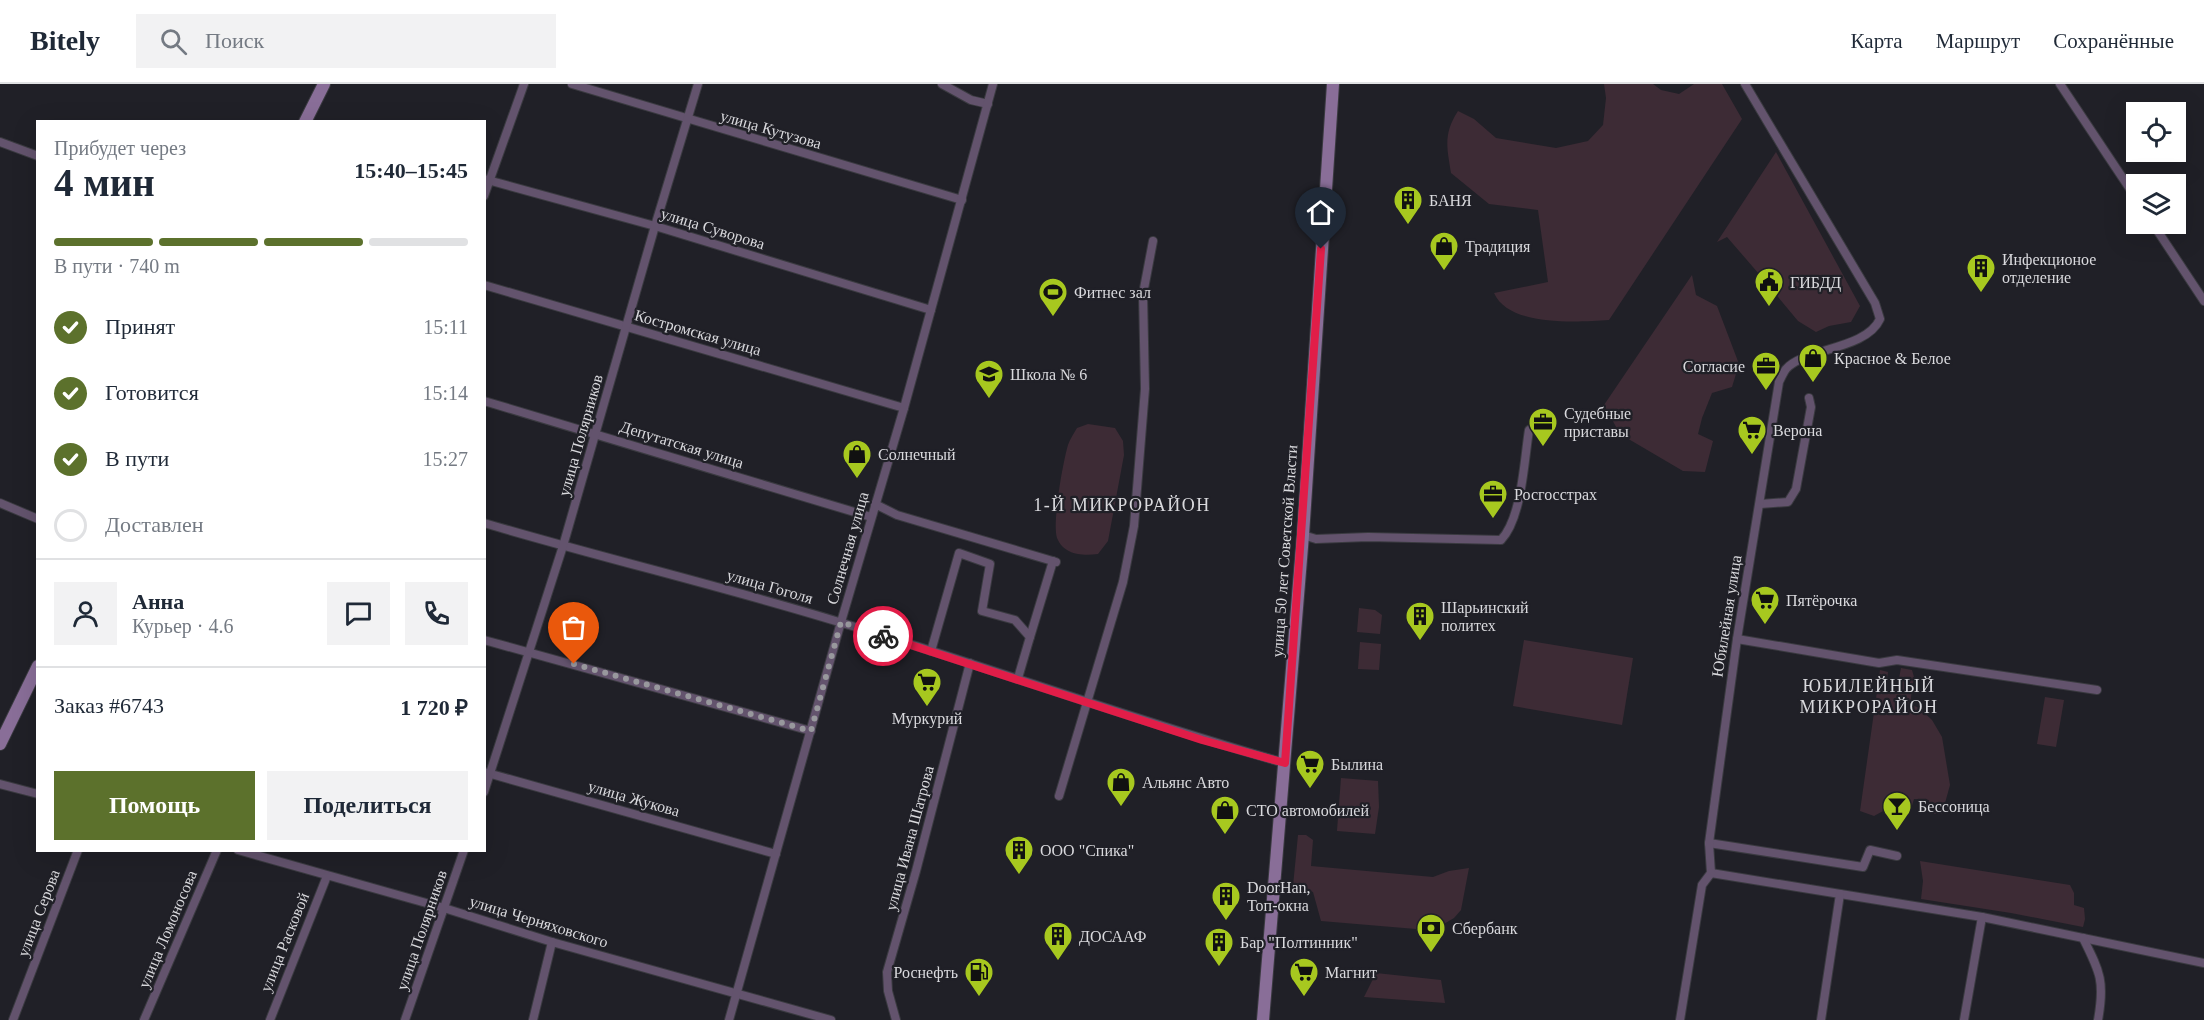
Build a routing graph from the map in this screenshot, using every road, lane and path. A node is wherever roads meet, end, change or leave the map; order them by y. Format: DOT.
graph roads {
  1 [pos="324,84"];
  2 [pos="524,84"];
  3 [pos="572,84"];
  4 [pos="698,84"];
  5 [pos="942,84"];
  6 [pos="993,84"];
  7 [pos="1333,84"];
  8 [pos="1745,84"];
  9 [pos="2060,84"];
  10 [pos="988,104"];
  11 [pos="306,120"];
  12 [pos="688,120"];
  13 [pos="0,142"];
  14 [pos="36,155"];
  15 [pos="487,180"];
  16 [pos="2126,183"];
  17 [pos="962,200"];
  18 [pos="655,226"];
  19 [pos="2160,234"];
  20 [pos="1153,242"];
  21 [pos="486,286"];
  22 [pos="2203,297"];
  23 [pos="931,310"];
  24 [pos="627,327"];
  25 [pos="1809,398"];
  26 [pos="486,402"];
  27 [pos="904,408"];
  28 [pos="1543,421"];
  29 [pos="596,434"];
  30 [pos="0,503"];
  31 [pos="875,504"];
  32 [pos="1760,504"];
  33 [pos="871,517"];
  34 [pos="36,518"];
  35 [pos="486,525"];
  36 [pos="1303,535"];
  37 [pos="563,546"];
  38 [pos="841,622"];
  39 [pos="1030,637"];
  40 [pos="1737,639"];
  41 [pos="486,641"];
  42 [pos="931,651"];
  43 [pos="531,652"];
  44 [pos="970,663"];
  45 [pos="36,670"];
  46 [pos="1018,678"];
  47 [pos="2097,690"];
  48 [pos="1086,701"];
  49 [pos="811,731"];
  50 [pos="0,744"];
  51 [pos="1285,763"];
  52 [pos="488,773"];
  53 [pos="0,784"];
  54 [pos="36,793"];
  55 [pos="1059,796"];
  56 [pos="1709,843"];
  57 [pos="77,852"];
  58 [pos="216,852"];
  59 [pos="245,852"];
  60 [pos="463,852"];
  61 [pos="776,854"];
  62 [pos="1897,856"];
  63 [pos="1711,873"];
  64 [pos="327,876"];
  65 [pos="1840,894"];
  66 [pos="444,908"];
  67 [pos="1982,917"];
  68 [pos="2083,938"];
  69 [pos="552,942"];
  70 [pos="2204,963"];
  71 [pos="736,992"];
  72 [pos="13,1020"];
  73 [pos="144,1020"];
  74 [pos="270,1020"];
  75 [pos="405,1020"];
  76 [pos="533,1020"];
  77 [pos="729,1020"];
  78 [pos="831,1020"];
  79 [pos="896,1020"];
  80 [pos="1263,1020"];
  81 [pos="1680,1020"];
  82 [pos="1821,1020"];
  83 [pos="1964,1020"];
  84 [pos="2097,1020"];
  1 -- 11 [label="street"];
  2 -- 15 [label="street"];
  3 -- 12 [label="street, улица Кутузова"];
  4 -- 12 [label="street, улица Полярников"];
  5 -- 10 [label="street"];
  6 -- 10 [label="street, Солнечная улица"];
  7 -- 36 [label="street, улица 50 лет Советской Власти"];
  8 -- 32 [label="street, Юбилейная улица"];
  9 -- 16 [label="street"];
  10 -- 17 [label="street, Солнечная улица"];
  12 -- 17 [label="street, улица Кутузова"];
  12 -- 18 [label="street, улица Полярников"];
  13 -- 14 [label="street"];
  15 -- 18 [label="street, улица Суворова"];
  17 -- 23 [label="street, Солнечная улица"];
  18 -- 23 [label="street, улица Суворова"];
  18 -- 24 [label="street, улица Полярников"];
  19 -- 22 [label="street"];
  20 -- 48 [label="street"];
  21 -- 24 [label="street, Костромская улица"];
  23 -- 27 [label="street, Солнечная улица"];
  24 -- 27 [label="street, Костромская улица"];
  24 -- 29 [label="street, улица Полярников"];
  25 -- 32 [label="street"];
  26 -- 29 [label="street, Депутатская улица"];
  27 -- 31 [label="street, Солнечная улица"];
  28 -- 36 [label="street"];
  29 -- 33 [label="street, Депутатская улица"];
  29 -- 37 [label="street, улица Полярников"];
  30 -- 34 [label="street"];
  31 -- 33 [label="street, Солнечная улица"];
  31 -- 39 [label="street"];
  32 -- 40 [label="street, Юбилейная улица"];
  33 -- 38 [label="street, Солнечная улица"];
  35 -- 37 [label="street, улица Гоголя"];
  36 -- 51 [label="street, улица 50 лет Советской Власти"];
  37 -- 38 [label="street, улица Гоголя"];
  37 -- 43 [label="street, улица Полярников"];
  38 -- 42 [label="street, улица Гоголя"];
  38 -- 49 [label="street, Солнечная улица"];
  39 -- 42 [label="street"];
  39 -- 46 [label="street"];
  40 -- 47 [label="street"];
  40 -- 56 [label="street, Юбилейная улица"];
  41 -- 43 [label="street"];
  42 -- 44 [label="street, улица Гоголя"];
  43 -- 49 [label="street"];
  43 -- 52 [label="street, улица Полярников"];
  44 -- 46 [label="street, улица Гоголя"];
  44 -- 79 [label="street, улица Ивана Шатрова"];
  45 -- 50 [label="street"];
  46 -- 48 [label="street, улица Гоголя"];
  48 -- 51 [label="street, улица Гоголя"];
  48 -- 55 [label="street"];
  49 -- 61 [label="street, Солнечная улица"];
  51 -- 80 [label="street, улица 50 лет Советской Власти"];
  52 -- 61 [label="street, улица Жукова"];
  53 -- 54 [label="street"];
  56 -- 62 [label="street"];
  56 -- 63 [label="street, Юбилейная улица"];
  57 -- 72 [label="street, улица Серова"];
  58 -- 73 [label="street, улица Ломоносова"];
  59 -- 64 [label="street, улица Черняховского"];
  60 -- 66 [label="street, улица Полярников"];
  61 -- 71 [label="street, Солнечная улица"];
  63 -- 65 [label="street"];
  63 -- 81 [label="street"];
  64 -- 66 [label="street, улица Черняховского"];
  64 -- 74 [label="street, улица Расковой"];
  65 -- 67 [label="street"];
  65 -- 82 [label="street"];
  66 -- 69 [label="street, улица Черняховского"];
  66 -- 75 [label="street, улица Полярников"];
  67 -- 68 [label="street"];
  67 -- 83 [label="street"];
  68 -- 70 [label="street"];
  68 -- 84 [label="street"];
  69 -- 71 [label="street, улица Черняховского"];
  69 -- 76 [label="street"];
  71 -- 77 [label="street, Солнечная улица"];
  71 -- 78 [label="street, улица Черняховского"];
}
